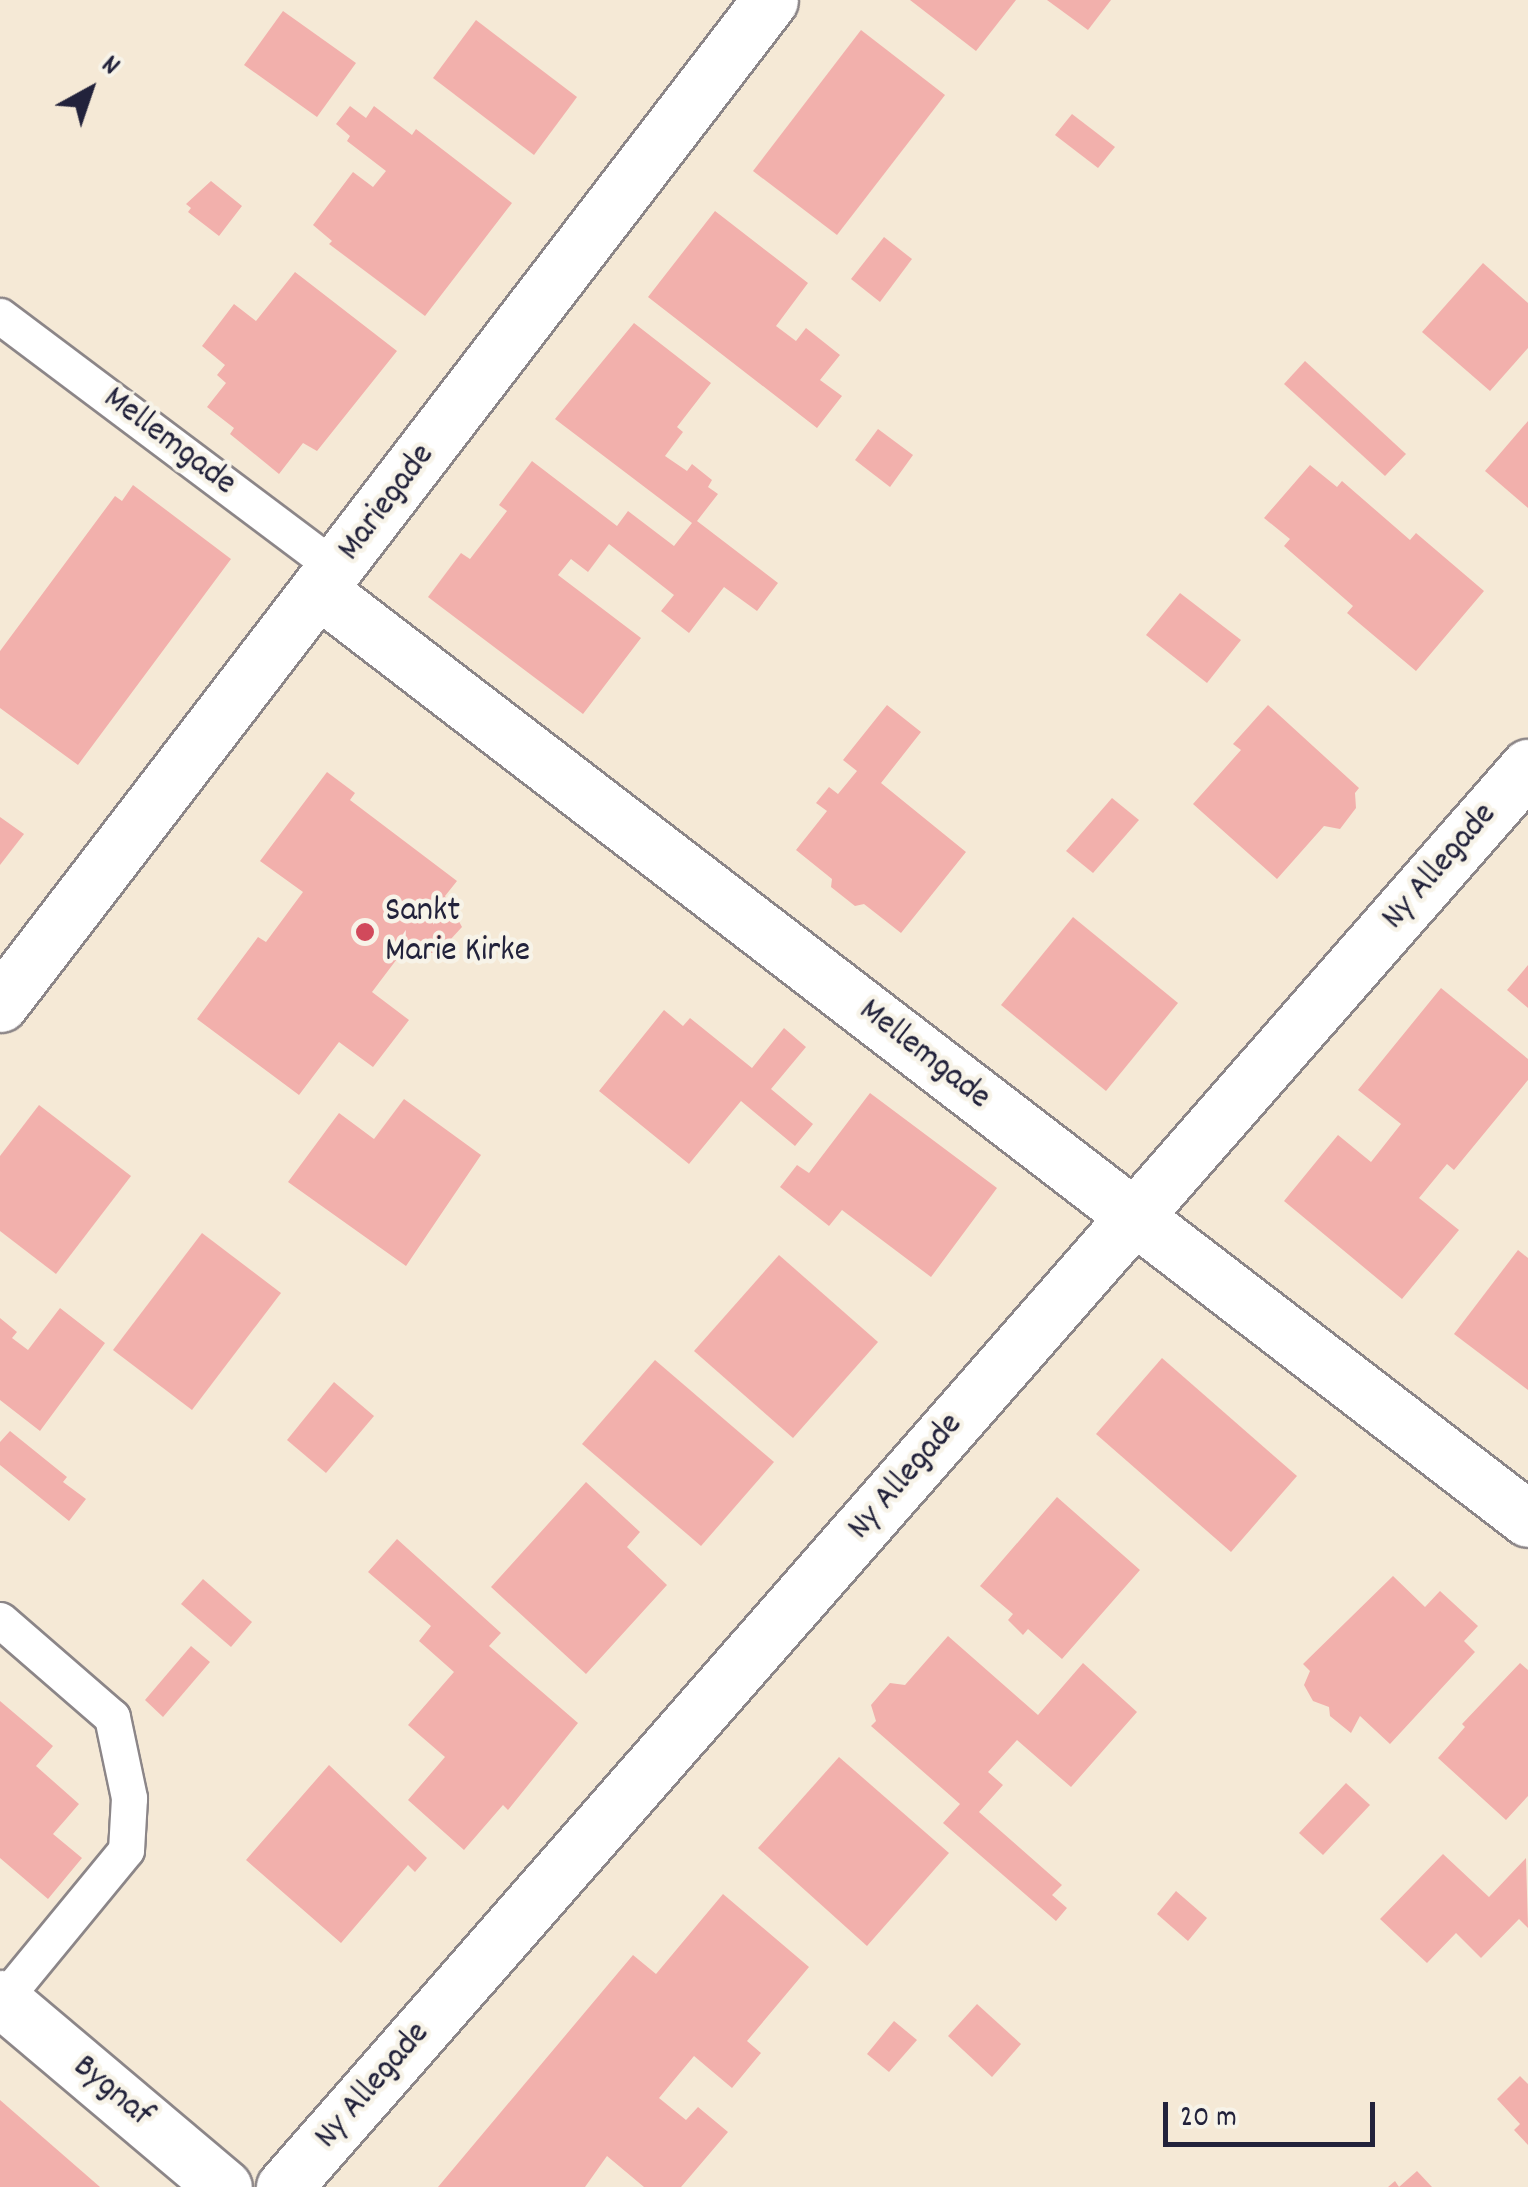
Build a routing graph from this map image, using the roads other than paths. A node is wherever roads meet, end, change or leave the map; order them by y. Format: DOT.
graph roads {
  1 [pos="770,0"];
  2 [pos="0,316"];
  3 [pos="329,580"];
  4 [pos="1528,767"];
  5 [pos="0,1004"];
  6 [pos="1134,1217"];
  7 [pos="1528,1519"];
  8 [pos="0,1620"];
  9 [pos="2,1999"];
  10 [pos="224,2187"];
  11 [pos="284,2187"];
  1 -- 3 [label="street, Mariegade"];
  2 -- 3 [label="lane, Mellemgade"];
  3 -- 5 [label="street, Mariegade"];
  3 -- 6 [label="street, Mellemgade"];
  4 -- 6 [label="street, Ny Allegade"];
  6 -- 7 [label="street, Mellemgade"];
  6 -- 11 [label="street, Ny Allegade"];
  8 -- 9 [label="lane"];
  9 -- 10 [label="street, Bygnaf"];
}
